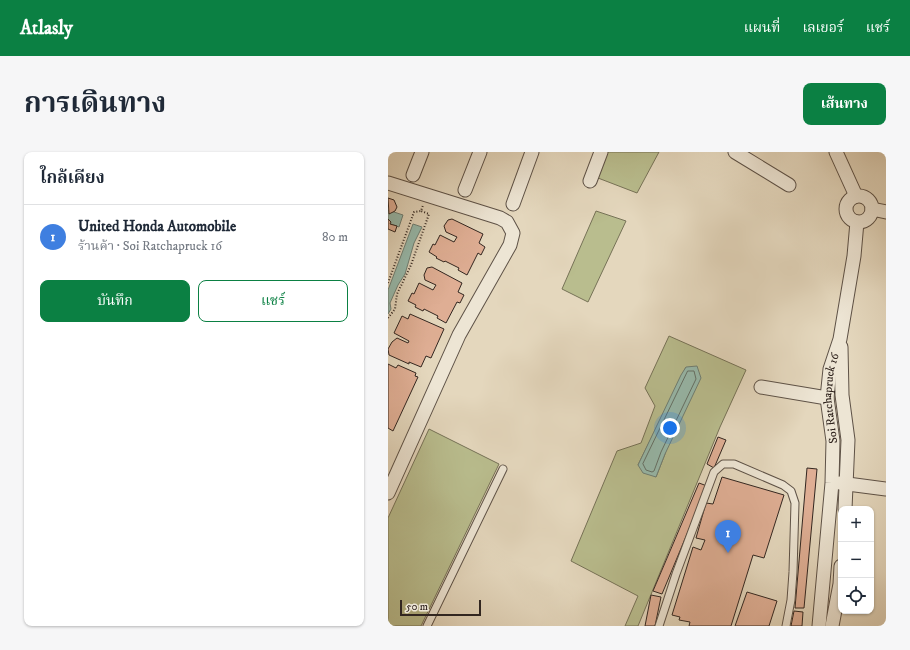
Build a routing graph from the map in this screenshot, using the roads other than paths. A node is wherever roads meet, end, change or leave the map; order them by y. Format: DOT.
graph roads {
  1 [pos="422,152"];
  2 [pos="480,152"];
  3 [pos="532,152"];
  4 [pos="601,152"];
  5 [pos="736,152"];
  6 [pos="836,152"];
  7 [pos="413,175"];
  8 [pos="590,181"];
  9 [pos="388,183"];
  10 [pos="789,185"];
  11 [pos="465,190"];
  12 [pos="856,196"];
  13 [pos="513,204"];
  14 [pos="872,209"];
  15 [pos="886,212"];
  16 [pos="857,222"];
  17 [pos="840,339"];
  18 [pos="761,387"];
  19 [pos="827,398"];
  20 [pos="503,469"];
  21 [pos="832,483"];
  22 [pos="847,484"];
  23 [pos="886,489"];
  24 [pos="388,493"];
  25 [pos="846,506"];
  26 [pos="840,578"];
  27 [pos="826,624"];
  28 [pos="427,626"];
  29 [pos="658,626"];
  30 [pos="786,626"];
  1 -- 7 [label="street"];
  2 -- 11 [label="street"];
  3 -- 13 [label="street"];
  4 -- 8 [label="street"];
  5 -- 10 [label="street"];
  6 -- 12 [label="street"];
  9 -- 24 [label="street"];
  12 -- 14 [label="street"];
  12 -- 16 [label="street"];
  14 -- 15 [label="street"];
  14 -- 16 [label="street"];
  16 -- 17 [label="street, Soi Ratchapruek 16"];
  17 -- 19 [label="street, Soi Ratchapruek 16"];
  17 -- 22 [label="street, Soi Ratchapruek 16"];
  18 -- 19 [label="street"];
  19 -- 21 [label="street, Soi Ratchapruek 16"];
  20 -- 28 [label="lane"];
  21 -- 22 [label="street"];
  21 -- 27 [label="street, Soi Ratchapruek 16"];
  22 -- 23 [label="street"];
  22 -- 25 [label="street, Soi Ratchapruek 16"];
  26 -- 27 [label="street, Soi Ratchapruek 16"];
  29 -- 30 [label="lane"];
}
